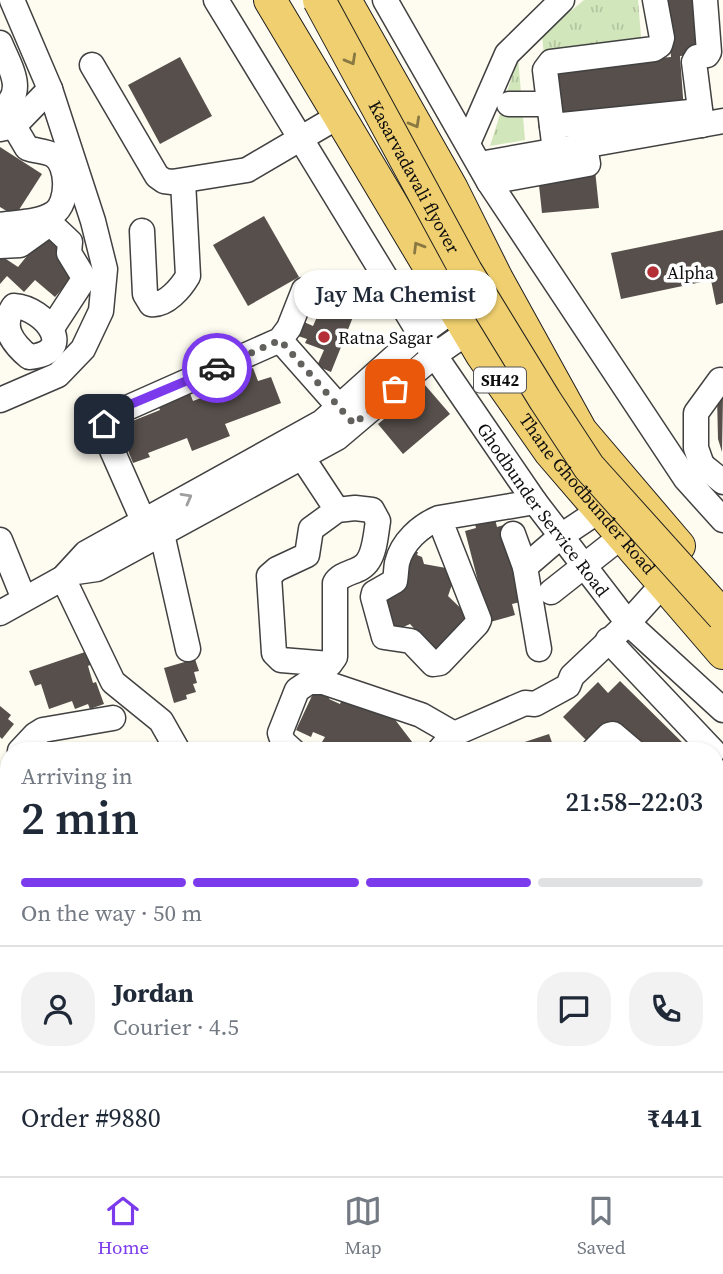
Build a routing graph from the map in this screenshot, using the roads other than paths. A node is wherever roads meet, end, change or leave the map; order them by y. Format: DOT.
graph roads {
  1 [pos="12,0"];
  2 [pos="216,0"];
  3 [pos="270,0"];
  4 [pos="318,0"];
  5 [pos="345,0"];
  6 [pos="385,0"];
  7 [pos="562,0"];
  8 [pos="655,0"];
  9 [pos="705,0"];
  10 [pos="32,43"];
  11 [pos="2,49"];
  12 [pos="92,65"];
  13 [pos="50,89"];
  14 [pos="509,104"];
  15 [pos="550,115"];
  16 [pos="339,116"];
  17 [pos="708,119"];
  18 [pos="5,122"];
  19 [pos="300,140"];
  20 [pos="586,146"];
  21 [pos="555,151"];
  22 [pos="479,163"];
  23 [pos="183,181"];
  24 [pos="0,225"];
  25 [pos="142,231"];
  26 [pos="0,246"];
  27 [pos="304,290"];
  28 [pos="503,291"];
  29 [pos="461,320"];
  30 [pos="0,328"];
  31 [pos="420,334"];
  32 [pos="280,340"];
  33 [pos="56,348"];
  34 [pos="435,355"];
  35 [pos="720,380"];
  36 [pos="0,400"];
  37 [pos="346,415"];
  38 [pos="302,457"];
  39 [pos="694,472"];
  40 [pos="723,482"];
  41 [pos="536,502"];
  42 [pos="337,510"];
  43 [pos="600,510"];
  44 [pos="439,518"];
  45 [pos="723,520"];
  46 [pos="152,532"];
  47 [pos="558,532"];
  48 [pos="622,536"];
  49 [pos="0,540"];
  50 [pos="585,566"];
  51 [pos="66,576"];
  52 [pos="663,584"];
  53 [pos="551,592"];
  54 [pos="723,596"];
  55 [pos="24,599"];
  56 [pos="0,613"];
  57 [pos="723,616"];
  58 [pos="628,623"];
  59 [pos="608,640"];
  60 [pos="188,649"];
  61 [pos="539,649"];
  62 [pos="723,653"];
  63 [pos="723,710"];
  64 [pos="113,718"];
  65 [pos="28,742"];
  66 [pos="172,742"];
  67 [pos="283,742"];
  68 [pos="446,742"];
  69 [pos="449,742"];
  70 [pos="599,742"];
  71 [pos="622,742"];
  72 [pos="705,742"];
  1 -- 10 [label="street"];
  2 -- 19 [label="street, Ghodbunder Service Road"];
  3 -- 16 [label="main road, Thane Ghodbunder Road / SH42"];
  4 -- 57 [label="main road, Kasarvadavali flyover, one-way, bridge"];
  5 -- 28 [label="main road, Thane Ghodbunder Road / SH42, one-way"];
  6 -- 22 [label="street"];
  7 -- 22 [label="street"];
  8 -- 15 [label="street"];
  9 -- 17 [label="street"];
  10 -- 11 [label="street"];
  10 -- 13 [label="street"];
  11 -- 18 [label="street"];
  12 -- 23 [label="street"];
  13 -- 18 [label="street"];
  13 -- 33 [label="street"];
  14 -- 15 [label="street"];
  15 -- 17 [label="street"];
  15 -- 21 [label="street"];
  16 -- 19 [label="street"];
  29 -- 16 [label="main road, Thane Ghodbunder Road / SH42, one-way"];
  17 -- 20 [label="street"];
  18 -- 24 [label="street"];
  19 -- 23 [label="street"];
  19 -- 31 [label="street, Ghodbunder Service Road"];
  20 -- 21 [label="street"];
  20 -- 22 [label="street"];
  21 -- 22 [label="street"];
  22 -- 39 [label="street"];
  23 -- 25 [label="street"];
  26 -- 33 [label="street"];
  27 -- 32 [label="street"];
  28 -- 29 [label="street"];
  28 -- 54 [label="main road, Thane Ghodbunder Road / SH42"];
  29 -- 31 [label="street"];
  29 -- 34 [label="street"];
  29 -- 43 [label="main road, Thane Ghodbunder Road / SH42"];
  30 -- 33 [label="street"];
  30 -- 33 [label="street"];
  31 -- 34 [label="street, Ghodbunder Service Road"];
  31 -- 37 [label="street"];
  32 -- 37 [label="street"];
  32 -- 46 [label="street"];
  33 -- 36 [label="street"];
  34 -- 37 [label="street"];
  34 -- 41 [label="street, Ghodbunder Service Road"];
  35 -- 39 [label="street"];
  37 -- 38 [label="street"];
  46 -- 37 [label="street, one-way"];
  38 -- 42 [label="street"];
  38 -- 46 [label="street"];
  39 -- 40 [label="street"];
  39 -- 45 [label="street"];
  41 -- 44 [label="street"];
  41 -- 47 [label="street, Ghodbunder Service Road"];
  42 -- 42 [label="street"];
  43 -- 47 [label="street"];
  43 -- 48 [label="main road, Thane Ghodbunder Road / SH42"];
  44 -- 44 [label="street"];
  46 -- 51 [label="street"];
  46 -- 60 [label="street"];
  47 -- 50 [label="street, Ghodbunder Service Road"];
  47 -- 61 [label="street"];
  48 -- 50 [label="street"];
  48 -- 52 [label="main road, Thane Ghodbunder Road / SH42"];
  49 -- 55 [label="street"];
  50 -- 53 [label="street"];
  50 -- 58 [label="street, Ghodbunder Service Road"];
  51 -- 55 [label="street"];
  51 -- 66 [label="street"];
  52 -- 58 [label="street"];
  52 -- 62 [label="main road, Thane Ghodbunder Road / SH42"];
  55 -- 56 [label="street"];
  58 -- 59 [label="street"];
  58 -- 63 [label="street, Ghodbunder Service Road"];
  59 -- 69 [label="street"];
  59 -- 72 [label="street"];
  64 -- 65 [label="street"];
  67 -- 68 [label="street"];
  70 -- 71 [label="street"];
}
